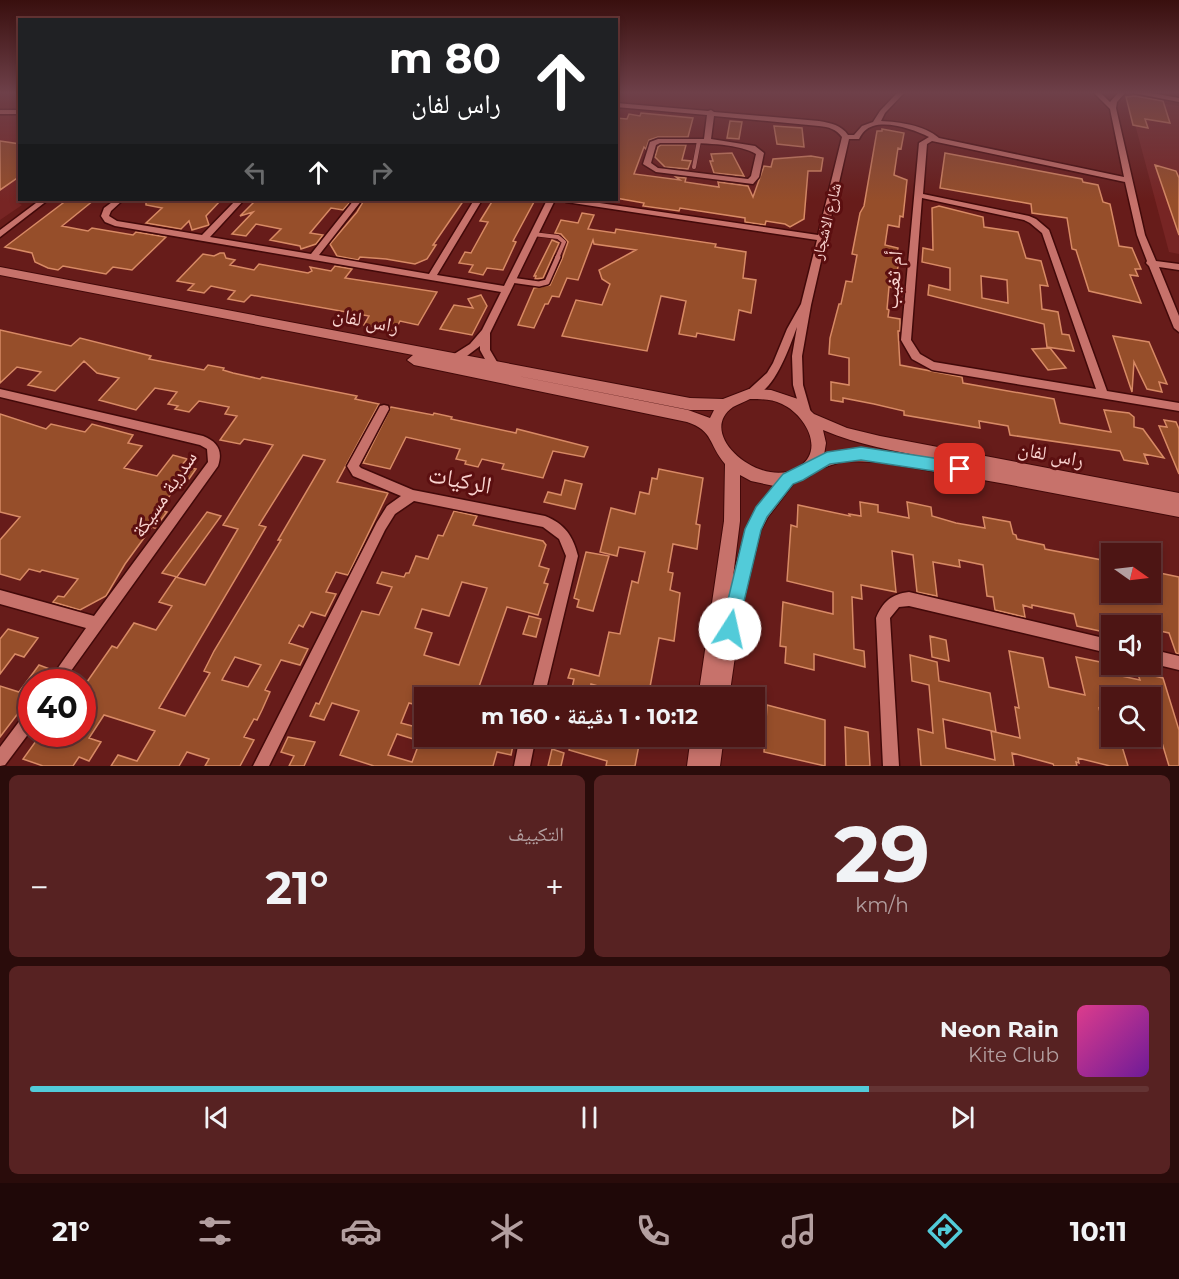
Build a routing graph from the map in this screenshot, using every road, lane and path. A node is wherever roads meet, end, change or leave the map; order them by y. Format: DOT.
graph roads {
  1 [pos="706,129"];
  2 [pos="836,129"];
  3 [pos="864,129"];
  4 [pos="911,129"];
  5 [pos="1117,129"];
  6 [pos="846,137"];
  7 [pos="936,139"];
  8 [pos="703,141"];
  9 [pos="694,167"];
  10 [pos="1127,180"];
  11 [pos="918,195"];
  12 [pos="43,201"];
  13 [pos="118,201"];
  14 [pos="239,201"];
  15 [pos="357,201"];
  16 [pos="477,201"];
  17 [pos="550,201"];
  18 [pos="573,201"];
  19 [pos="0,234"];
  20 [pos="533,234"];
  21 [pos="204,238"];
  22 [pos="821,238"];
  23 [pos="314,256"];
  24 [pos="1150,263"];
  25 [pos="1179,267"];
  26 [pos="0,271"];
  27 [pos="432,276"];
  28 [pos="0,278"];
  29 [pos="511,280"];
  30 [pos="506,290"];
  31 [pos="806,304"];
  32 [pos="1179,328"];
  33 [pos="486,332"];
  34 [pos="455,359"];
  35 [pos="495,367"];
  36 [pos="0,393"];
  37 [pos="749,394"];
  38 [pos="1103,395"];
  39 [pos="725,405"];
  40 [pos="1179,407"];
  41 [pos="384,409"];
  42 [pos="809,416"];
  43 [pos="714,430"];
  44 [pos="732,464"];
  45 [pos="813,465"];
  46 [pos="788,479"];
  47 [pos="412,495"];
  48 [pos="1179,500"];
  49 [pos="1179,510"];
  50 [pos="0,597"];
  51 [pos="97,624"];
  52 [pos="1101,644"];
  53 [pos="1161,659"];
  54 [pos="1179,663"];
  55 [pos="64,669"];
  56 [pos="540,687"];
  57 [pos="708,687"];
  58 [pos="721,687"];
  59 [pos="18,735"];
  60 [pos="526,747"];
  61 [pos="700,747"];
  62 [pos="713,747"];
  63 [pos="0,760"];
  64 [pos="261,766"];
  65 [pos="522,766"];
  66 [pos="697,766"];
  67 [pos="710,766"];
  68 [pos="891,766"];
  1 -- 8 [label="street"];
  2 -- 6 [label="street"];
  3 -- 6 [label="street"];
  4 -- 7 [label="street"];
  5 -- 10 [label="street"];
  6 -- 22 [label="street, شارع الاشجار"];
  7 -- 10 [label="street"];
  7 -- 11 [label="street, أم ثغيب"];
  8 -- 8 [label="street"];
  8 -- 9 [label="lane"];
  10 -- 24 [label="street"];
  11 -- 38 [label="street"];
  11 -- 38 [label="street, أم ثغيب"];
  12 -- 19 [label="street"];
  13 -- 21 [label="street"];
  14 -- 21 [label="street"];
  15 -- 23 [label="street"];
  16 -- 27 [label="street"];
  17 -- 20 [label="street"];
  18 -- 22 [label="street"];
  20 -- 29 [label="street"];
  20 -- 29 [label="lane"];
  21 -- 23 [label="street"];
  22 -- 31 [label="street, شارع الاشجار"];
  23 -- 27 [label="street"];
  24 -- 25 [label="street"];
  24 -- 32 [label="street"];
  26 -- 34 [label="street, راس لفان"];
  27 -- 30 [label="street"];
  28 -- 43 [label="street, راس لفان"];
  29 -- 30 [label="street"];
  30 -- 33 [label="street"];
  31 -- 37 [label="street, شارع الاشجار"];
  31 -- 42 [label="street, شارع الاشجار"];
  33 -- 34 [label="street"];
  33 -- 35 [label="street"];
  34 -- 35 [label="street, راس لفان"];
  35 -- 39 [label="street, راس لفان"];
  36 -- 51 [label="street, سدرية مسيكة"];
  37 -- 39 [label="street"];
  37 -- 42 [label="street"];
  38 -- 40 [label="street, أم ثغيب"];
  39 -- 43 [label="street"];
  41 -- 47 [label="street"];
  42 -- 45 [label="street"];
  42 -- 48 [label="street, راس لفان"];
  43 -- 44 [label="street"];
  44 -- 46 [label="street"];
  44 -- 57 [label="street"];
  45 -- 46 [label="street"];
  45 -- 49 [label="street, راس لفان"];
  46 -- 58 [label="street"];
  47 -- 56 [label="street, الركيات"];
  47 -- 64 [label="street, الركيات"];
  50 -- 51 [label="street"];
  51 -- 55 [label="street, سدرية مسيكة"];
  52 -- 68 [label="street"];
  53 -- 54 [label="street"];
  59 -- 63 [label="street"];
  60 -- 65 [label="street"];
  61 -- 66 [label="street"];
  62 -- 67 [label="street"];
}
